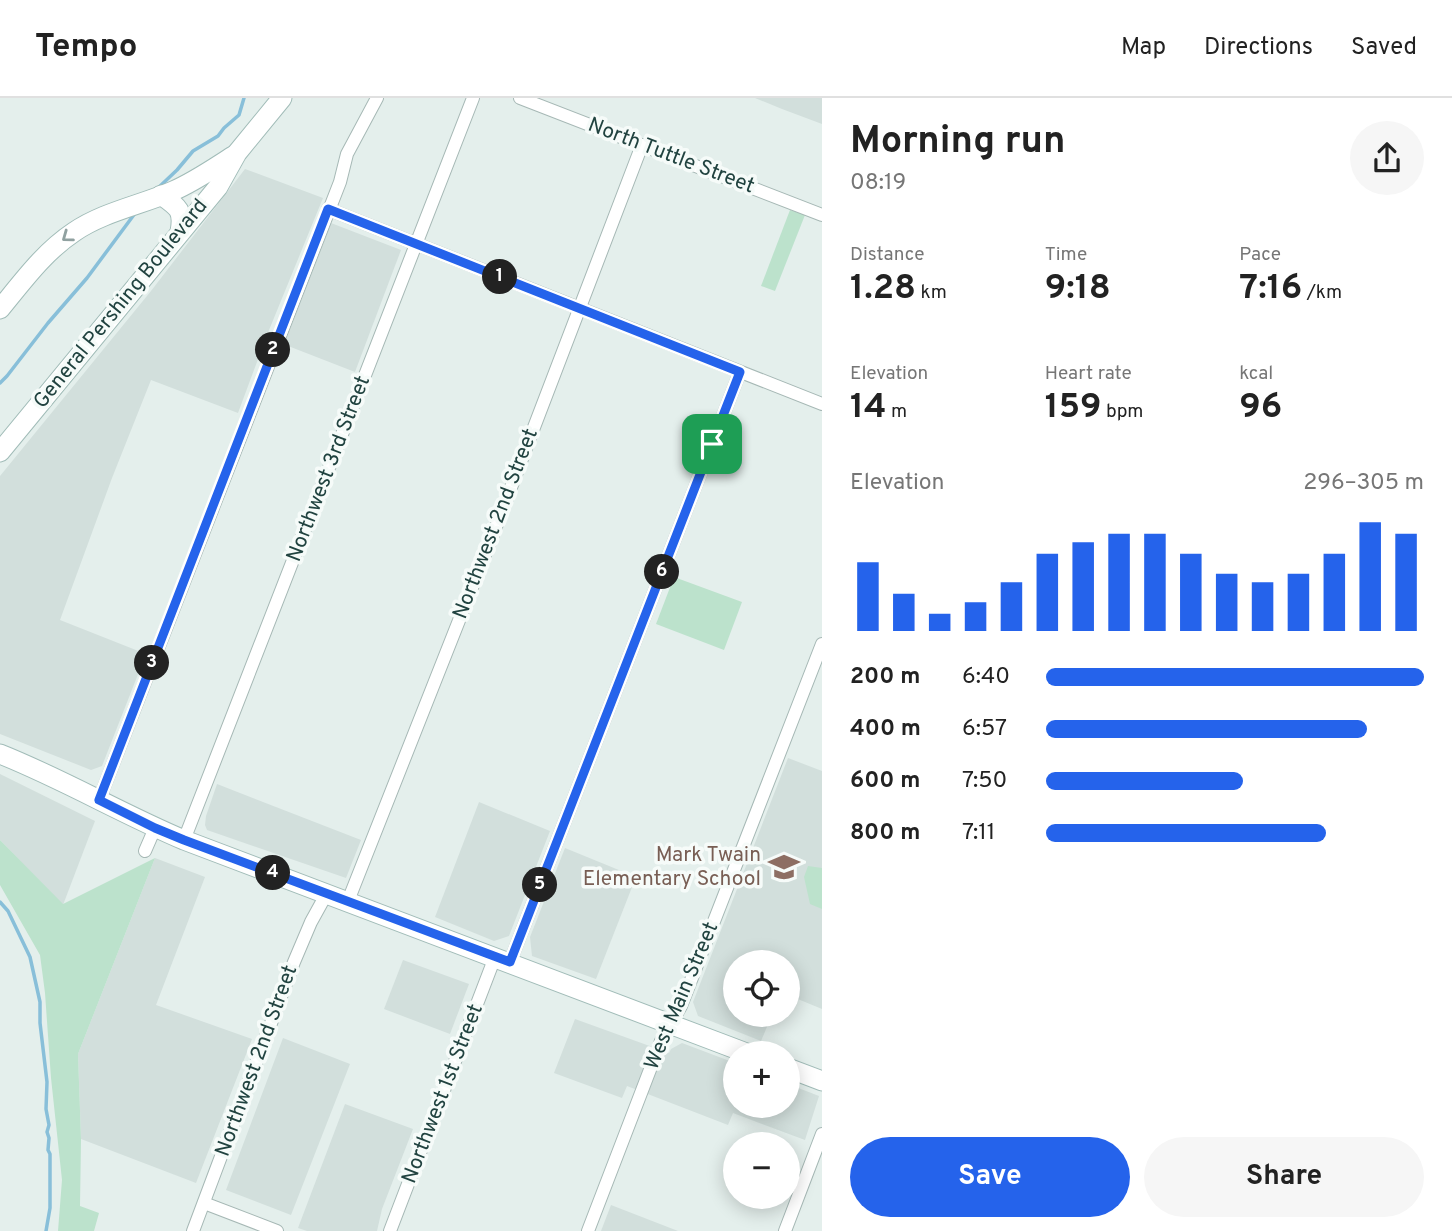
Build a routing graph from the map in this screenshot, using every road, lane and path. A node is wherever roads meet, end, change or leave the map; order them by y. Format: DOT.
graph roads {
  1 [pos="282,98"];
  2 [pos="377,98"];
  3 [pos="474,98"];
  4 [pos="520,98"];
  5 [pos="642,145"];
  6 [pos="237,153"];
  7 [pos="161,195"];
  8 [pos="328,209"];
  9 [pos="822,215"];
  10 [pos="180,232"];
  11 [pos="416,244"];
  12 [pos="0,309"];
  13 [pos="579,309"];
  14 [pos="740,372"];
  15 [pos="822,404"];
  16 [pos="0,452"];
  17 [pos="822,644"];
  18 [pos="0,754"];
  19 [pos="99,800"];
  20 [pos="155,828"];
  21 [pos="184,840"];
  22 [pos="145,851"];
  23 [pos="327,893"];
  24 [pos="348,901"];
  25 [pos="503,960"];
  26 [pos="671,1024"];
  27 [pos="723,1044"];
  28 [pos="800,1073"];
  29 [pos="822,1081"];
  30 [pos="822,1134"];
  31 [pos="204,1203"];
  32 [pos="194,1231"];
  33 [pos="277,1231"];
  34 [pos="390,1231"];
  35 [pos="588,1231"];
  36 [pos="785,1231"];
  1 -- 6 [label="main road, General Pershing Boulevard"];
  2 -- 8 [label="street"];
  3 -- 11 [label="street, Northwest 3rd Street"];
  4 -- 5 [label="street, North Tuttle Street"];
  5 -- 9 [label="street, North Tuttle Street"];
  5 -- 13 [label="street, Northwest 2nd Street"];
  6 -- 7 [label="main road, General Pershing Boulevard"];
  6 -- 10 [label="main road, General Pershing Boulevard"];
  7 -- 10 [label="main road"];
  7 -- 12 [label="main road, General Pershing Boulevard, one-way"];
  8 -- 11 [label="street"];
  8 -- 19 [label="street"];
  10 -- 16 [label="main road, General Pershing Boulevard"];
  11 -- 13 [label="street"];
  11 -- 21 [label="street, Northwest 3rd Street"];
  13 -- 14 [label="street"];
  13 -- 24 [label="street, Northwest 2nd Street"];
  14 -- 15 [label="street"];
  14 -- 25 [label="street, Northwest 1st Street"];
  17 -- 26 [label="street, West Main Street"];
  18 -- 19 [label="main road"];
  19 -- 20 [label="main road"];
  20 -- 21 [label="main road"];
  20 -- 22 [label="street"];
  21 -- 23 [label="main road"];
  23 -- 24 [label="main road"];
  23 -- 31 [label="street, Northwest 2nd Street"];
  24 -- 25 [label="main road"];
  25 -- 26 [label="main road"];
  25 -- 34 [label="street, Northwest 1st Street"];
  26 -- 27 [label="main road"];
  26 -- 35 [label="street, West Main Street"];
  28 -- 29 [label="main road"];
  30 -- 36 [label="street"];
  31 -- 32 [label="street, Northwest 2nd Street"];
  31 -- 33 [label="street"];
}
